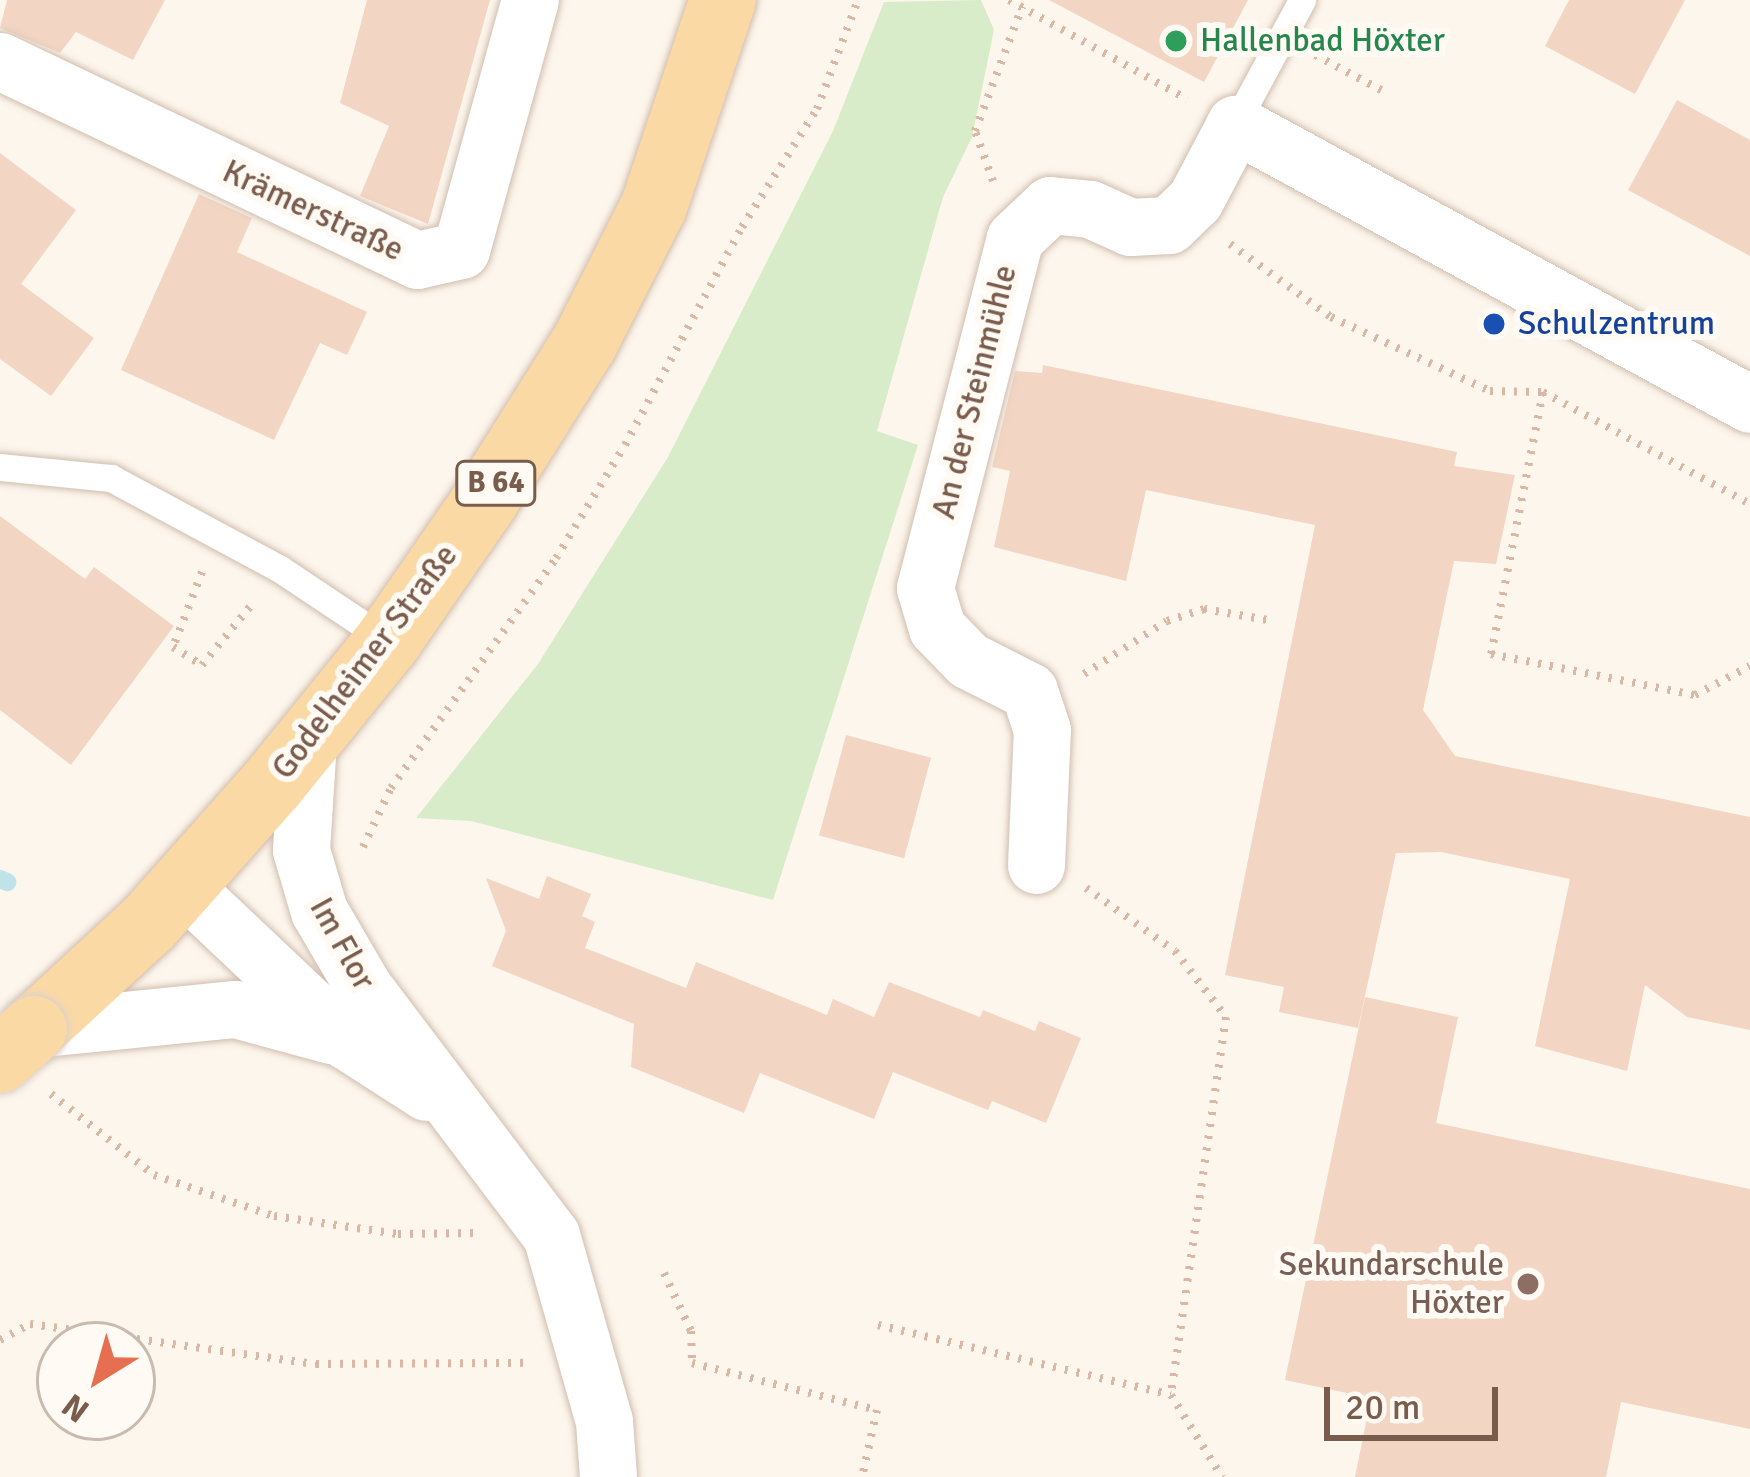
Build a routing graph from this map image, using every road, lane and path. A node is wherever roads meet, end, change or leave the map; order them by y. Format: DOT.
graph roads {
  1 [pos="530,0"];
  2 [pos="723,0"];
  3 [pos="857,0"];
  4 [pos="1009,0"];
  5 [pos="1302,0"];
  6 [pos="1022,7"];
  7 [pos="0,62"];
  8 [pos="1220,116"];
  9 [pos="1195,200"];
  10 [pos="1015,238"];
  11 [pos="1543,392"];
  12 [pos="1750,404"];
  13 [pos="0,467"];
  14 [pos="1750,504"];
  15 [pos="217,533"];
  16 [pos="280,569"];
  17 [pos="1268,620"];
  18 [pos="388,641"];
  19 [pos="1750,665"];
  20 [pos="1036,711"];
  21 [pos="308,741"];
  22 [pos="360,863"];
  23 [pos="1036,865"];
  24 [pos="182,884"];
  25 [pos="347,1041"];
  26 [pos="17,1045"];
  27 [pos="464,1118"];
  28 [pos="80,1124"];
  29 [pos="526,1196"];
  30 [pos="481,1233"];
  31 [pos="489,1244"];
  32 [pos="664,1273"];
  33 [pos="878,1325"];
  34 [pos="0,1340"];
  35 [pos="530,1342"];
  36 [pos="1171,1395"];
  37 [pos="608,1477"];
  38 [pos="862,1477"];
  39 [pos="1222,1477"];
  1 -- 7 [label="street, Krämerstraße"];
  2 -- 18 [label="main road, Godelheimer Straße / B 64"];
  3 -- 22 [label="path"];
  4 -- 6 [label="path"];
  5 -- 8 [label="lane"];
  6 -- 8 [label="path"];
  6 -- 10 [label="path"];
  8 -- 9 [label="street"];
  8 -- 12 [label="street"];
  9 -- 10 [label="street, An der Steinmühle"];
  9 -- 11 [label="path"];
  10 -- 20 [label="street, An der Steinmühle"];
  11 -- 14 [label="path"];
  11 -- 19 [label="path"];
  13 -- 15 [label="lane"];
  15 -- 16 [label="lane"];
  15 -- 16 [label="path"];
  16 -- 18 [label="lane"];
  17 -- 20 [label="path"];
  18 -- 21 [label="main road, Godelheimer Straße / B 64"];
  20 -- 23 [label="street"];
  21 -- 24 [label="main road, Godelheimer Straße / B 64"];
  21 -- 27 [label="street, Im Flor"];
  23 -- 36 [label="path"];
  24 -- 25 [label="street, Im Flor"];
  24 -- 26 [label="main road, Godelheimer Straße / B 64"];
  25 -- 26 [label="street, Im Flor"];
  25 -- 27 [label="street, Im Flor"];
  27 -- 29 [label="street, Im Flor"];
  28 -- 30 [label="path"];
  29 -- 30 [label="path"];
  29 -- 37 [label="street, Im Flor"];
  30 -- 31 [label="path"];
  32 -- 38 [label="path"];
  33 -- 36 [label="path"];
  34 -- 35 [label="path"];
  36 -- 39 [label="path"];
}
